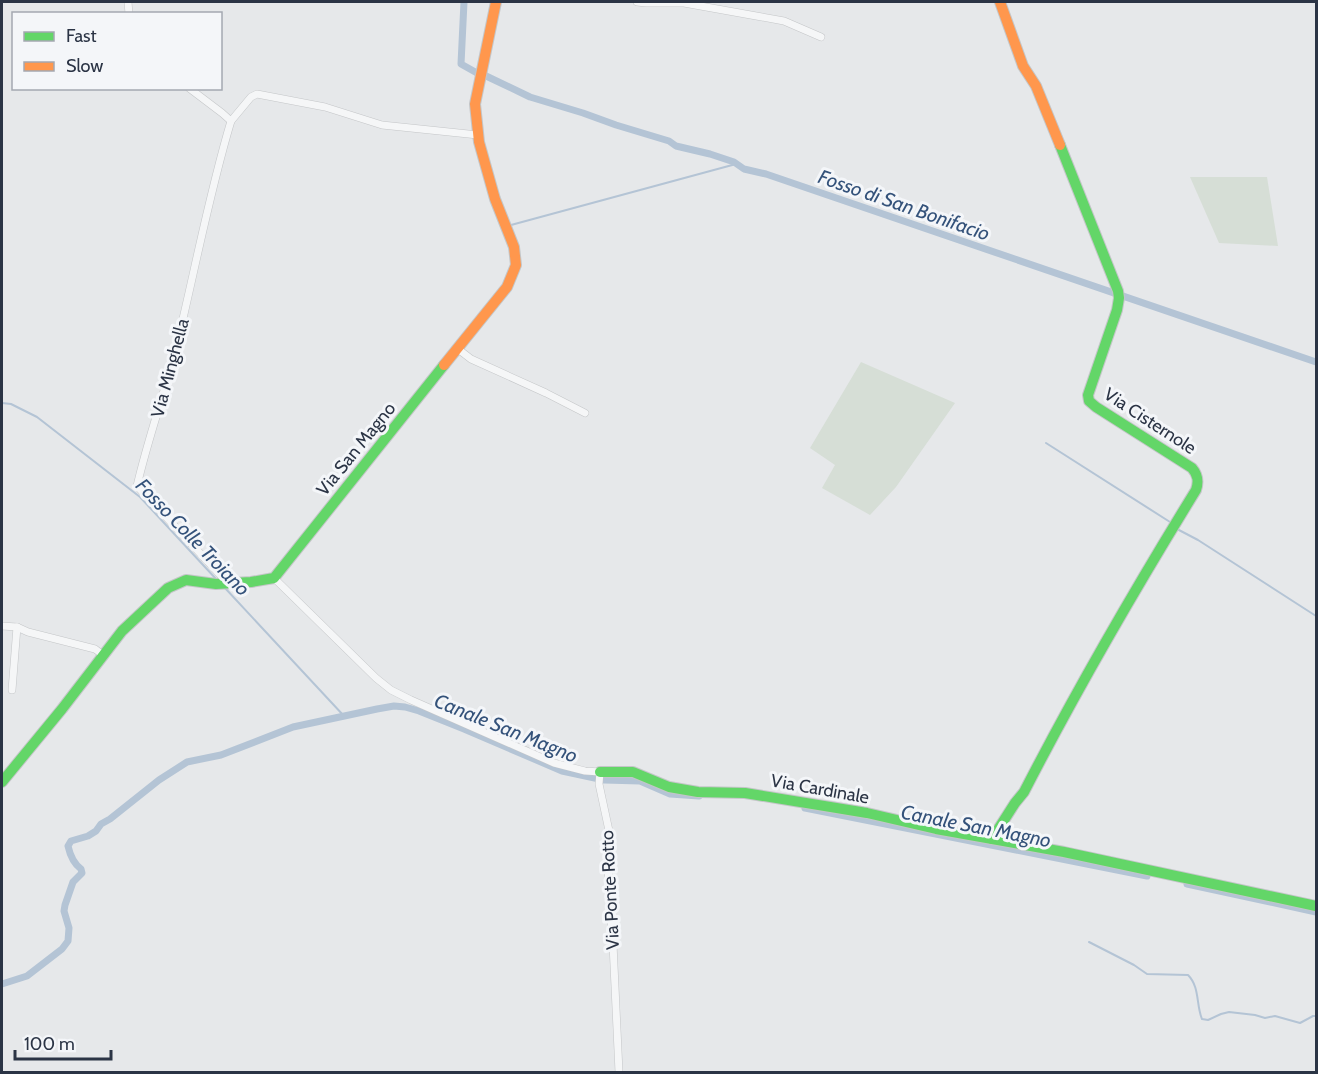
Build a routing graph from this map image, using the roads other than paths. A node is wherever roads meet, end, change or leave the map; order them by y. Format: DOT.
graph roads {
  1 [pos="496,2"];
  2 [pos="637,2"];
  3 [pos="1000,2"];
  4 [pos="821,37"];
  5 [pos="192,90"];
  6 [pos="231,121"];
  7 [pos="478,135"];
  8 [pos="458,349"];
  9 [pos="585,413"];
  10 [pos="273,578"];
  11 [pos="222,583"];
  12 [pos="2,626"];
  13 [pos="17,627"];
  14 [pos="103,655"];
  15 [pos="12,690"];
  16 [pos="600,777"];
  17 [pos="2,782"];
  18 [pos="992,839"];
  19 [pos="1317,906"];
  20 [pos="619,1072"];
  1 -- 7 [label="street, Via San Magno"];
  2 -- 4 [label="street"];
  3 -- 18 [label="street, Via Cisternole"];
  5 -- 6 [label="street"];
  6 -- 7 [label="street"];
  6 -- 11 [label="street, Via Minghella"];
  7 -- 8 [label="street, Via San Magno"];
  8 -- 9 [label="street"];
  8 -- 10 [label="street, Via San Magno"];
  10 -- 11 [label="street"];
  10 -- 16 [label="street"];
  11 -- 14 [label="street"];
  12 -- 13 [label="street"];
  13 -- 14 [label="street"];
  13 -- 15 [label="street"];
  14 -- 17 [label="street"];
  16 -- 18 [label="street, Via Cardinale"];
  16 -- 20 [label="street, Via Ponte Rotto"];
  18 -- 19 [label="street, Via Cardinale"];
}
